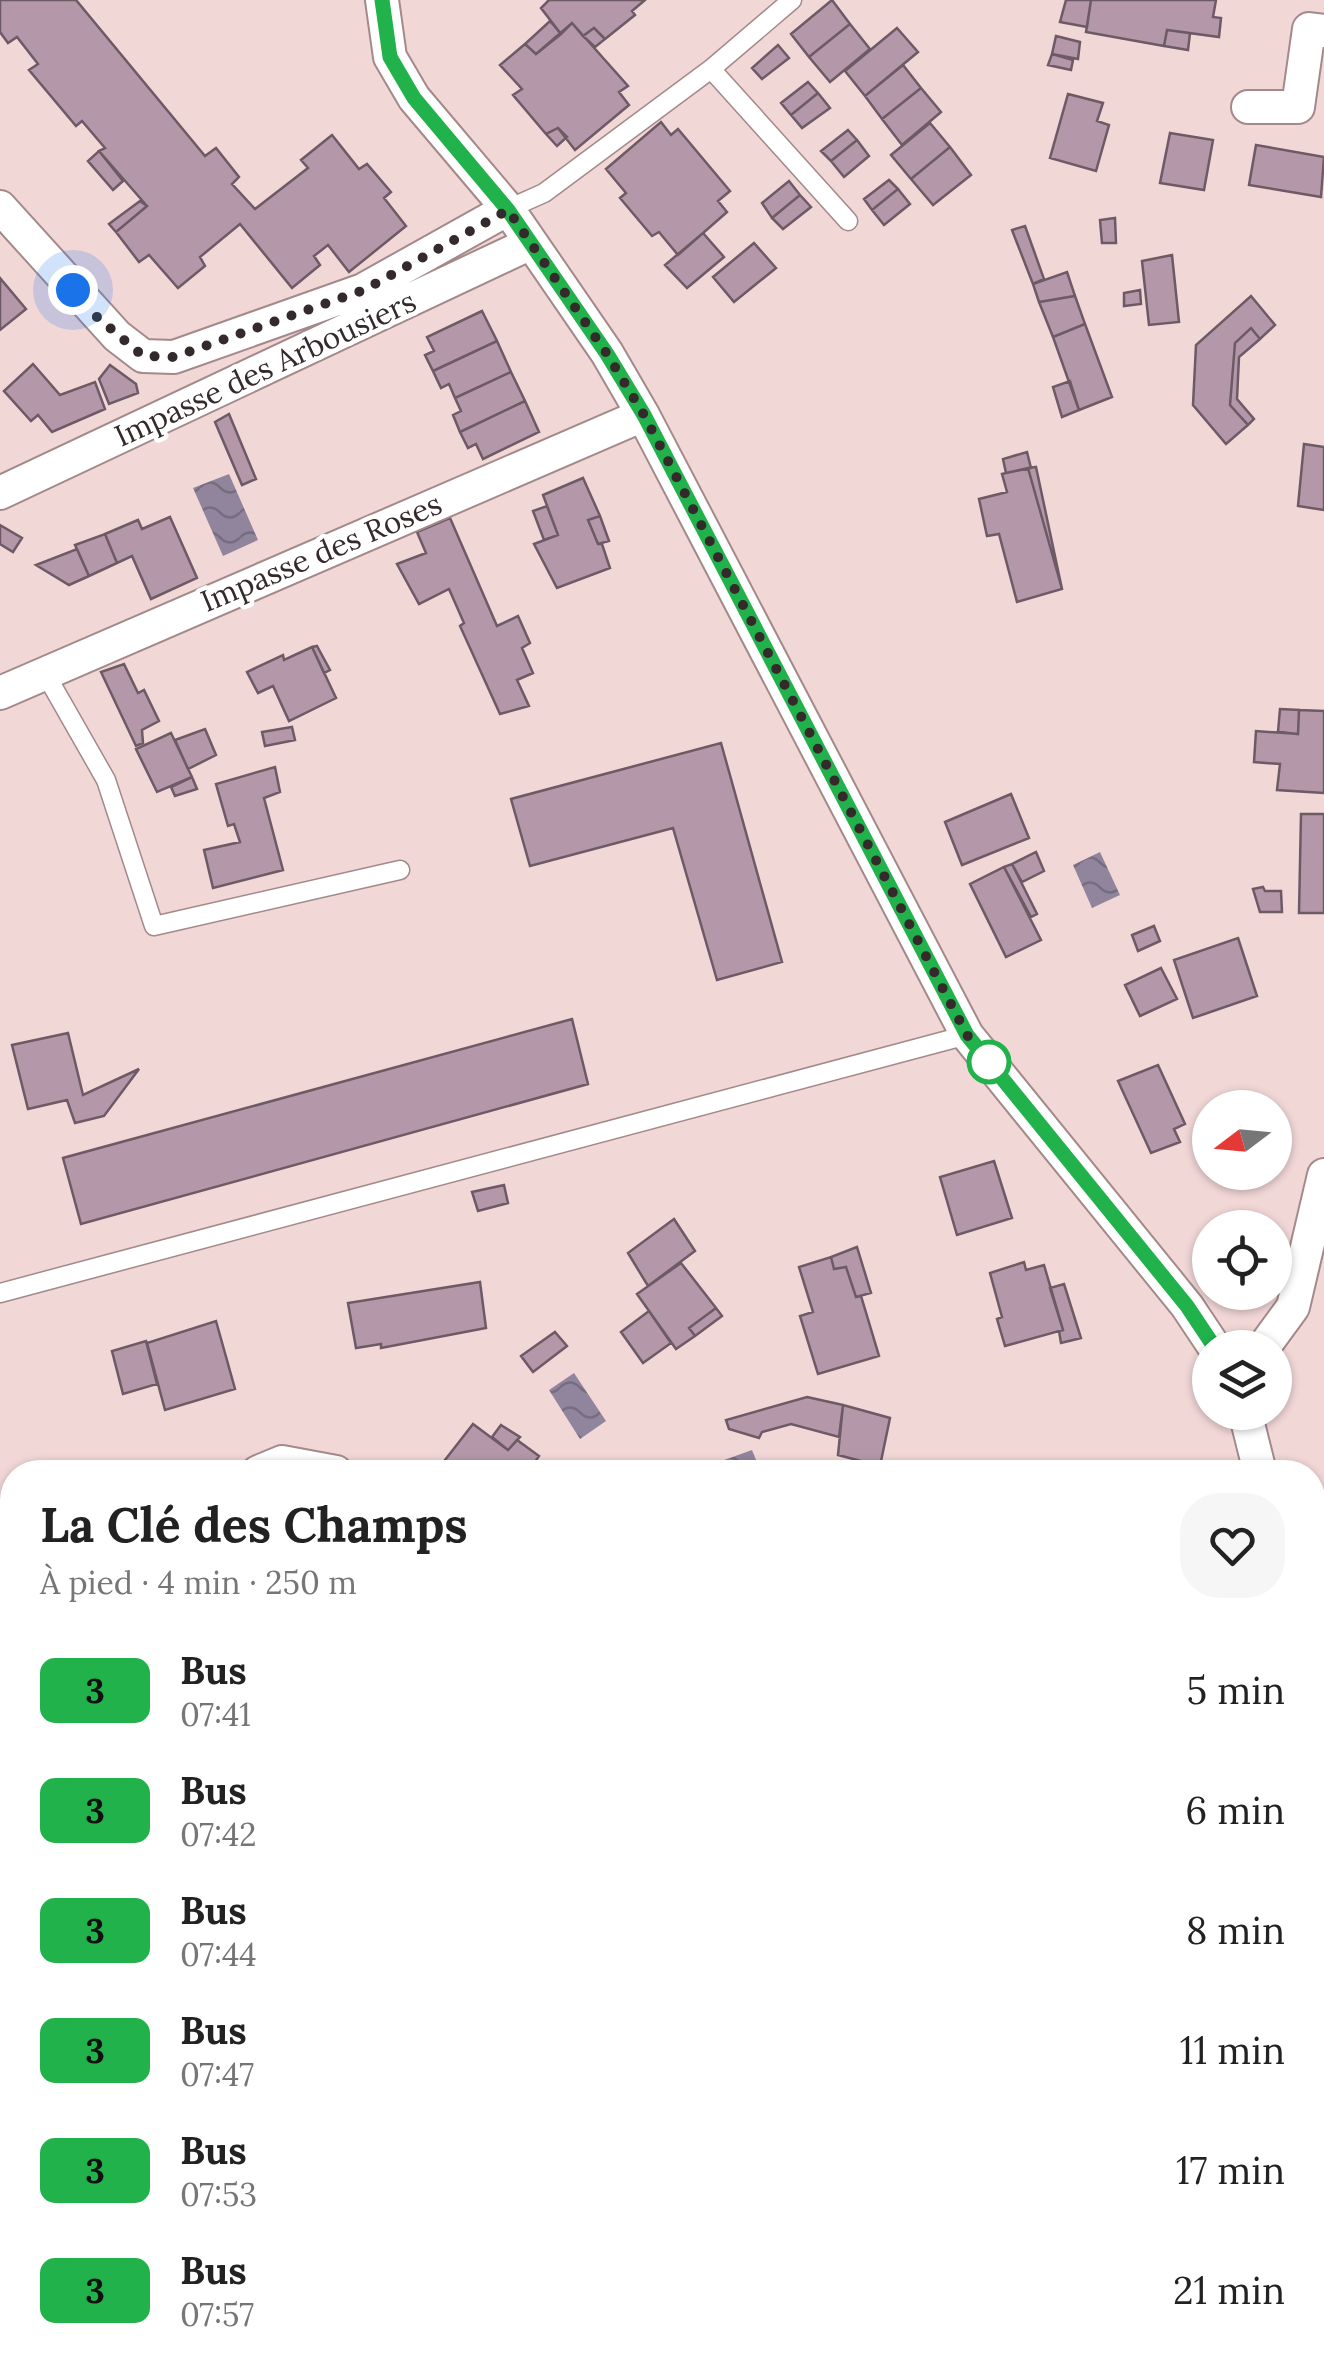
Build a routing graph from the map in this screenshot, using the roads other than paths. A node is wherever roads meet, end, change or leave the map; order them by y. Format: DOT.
graph roads {
  1 [pos="382,0"];
  2 [pos="792,0"];
  3 [pos="1324,31"];
  4 [pos="711,69"];
  5 [pos="1248,107"];
  6 [pos="0,207"];
  7 [pos="508,210"];
  8 [pos="848,221"];
  9 [pos="531,242"];
  10 [pos="644,415"];
  11 [pos="0,493"];
  12 [pos="45,673"];
  13 [pos="0,693"];
  14 [pos="400,870"];
  15 [pos="967,1035"];
  16 [pos="1322,1189"];
  17 [pos="0,1293"];
  18 [pos="1203,1330"];
  19 [pos="1276,1330"];
  20 [pos="1250,1430"];
  21 [pos="1257,1460"];
  1 -- 7 [label="street"];
  2 -- 4 [label="lane"];
  3 -- 5 [label="street"];
  4 -- 7 [label="lane"];
  4 -- 8 [label="lane"];
  6 -- 7 [label="street"];
  7 -- 9 [label="street"];
  9 -- 10 [label="street"];
  9 -- 11 [label="street, Impasse des Arbousiers"];
  10 -- 12 [label="street, Impasse des Roses"];
  10 -- 15 [label="street"];
  12 -- 13 [label="street, Impasse des Roses"];
  12 -- 14 [label="lane"];
  15 -- 17 [label="lane"];
  15 -- 18 [label="street"];
  16 -- 19 [label="street"];
  20 -- 21 [label="street"];
}
